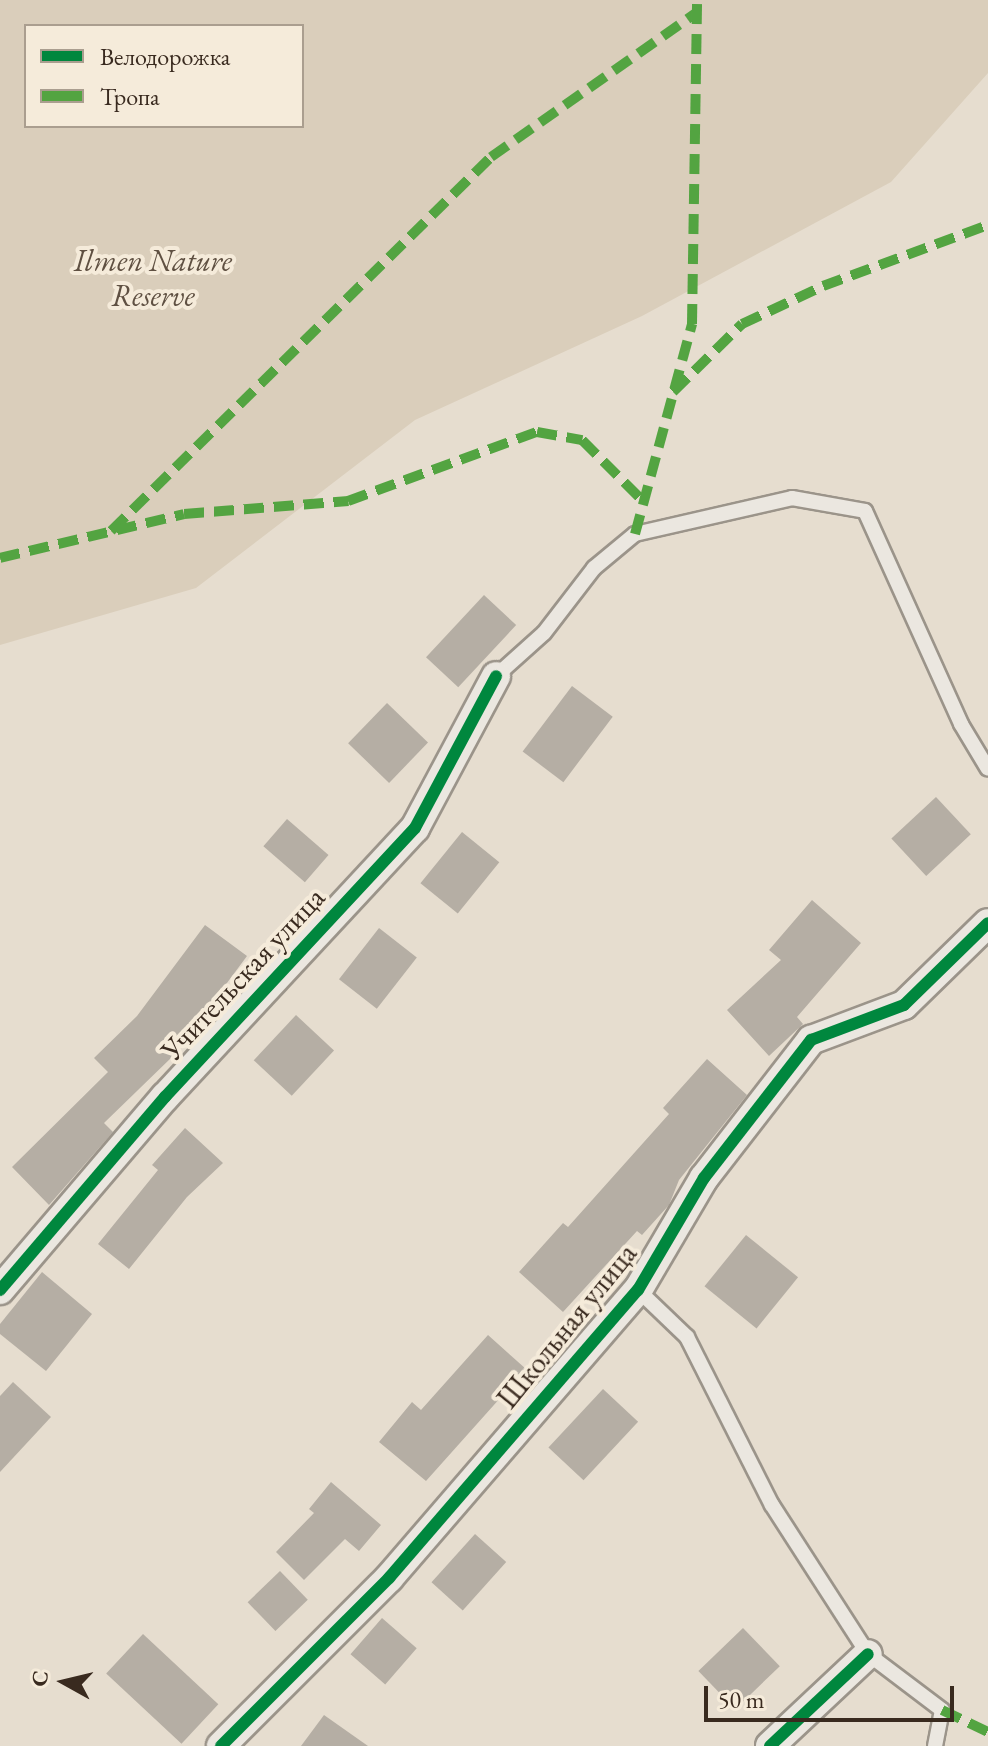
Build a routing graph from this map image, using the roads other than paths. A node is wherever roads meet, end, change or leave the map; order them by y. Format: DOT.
graph roads {
  1 [pos="496,676"];
  2 [pos="988,769"];
  3 [pos="988,923"];
  4 [pos="0,1290"];
  5 [pos="638,1290"];
  6 [pos="868,1654"];
  7 [pos="221,1746"];
  8 [pos="770,1746"];
  9 [pos="935,1746"];
  1 -- 2 [label="lane"];
  1 -- 4 [label="street, Учительская улица"];
  3 -- 5 [label="street, Школьная улица"];
  5 -- 6 [label="lane"];
  5 -- 7 [label="street, Школьная улица"];
  6 -- 8 [label="street"];
  6 -- 9 [label="lane"];
}
